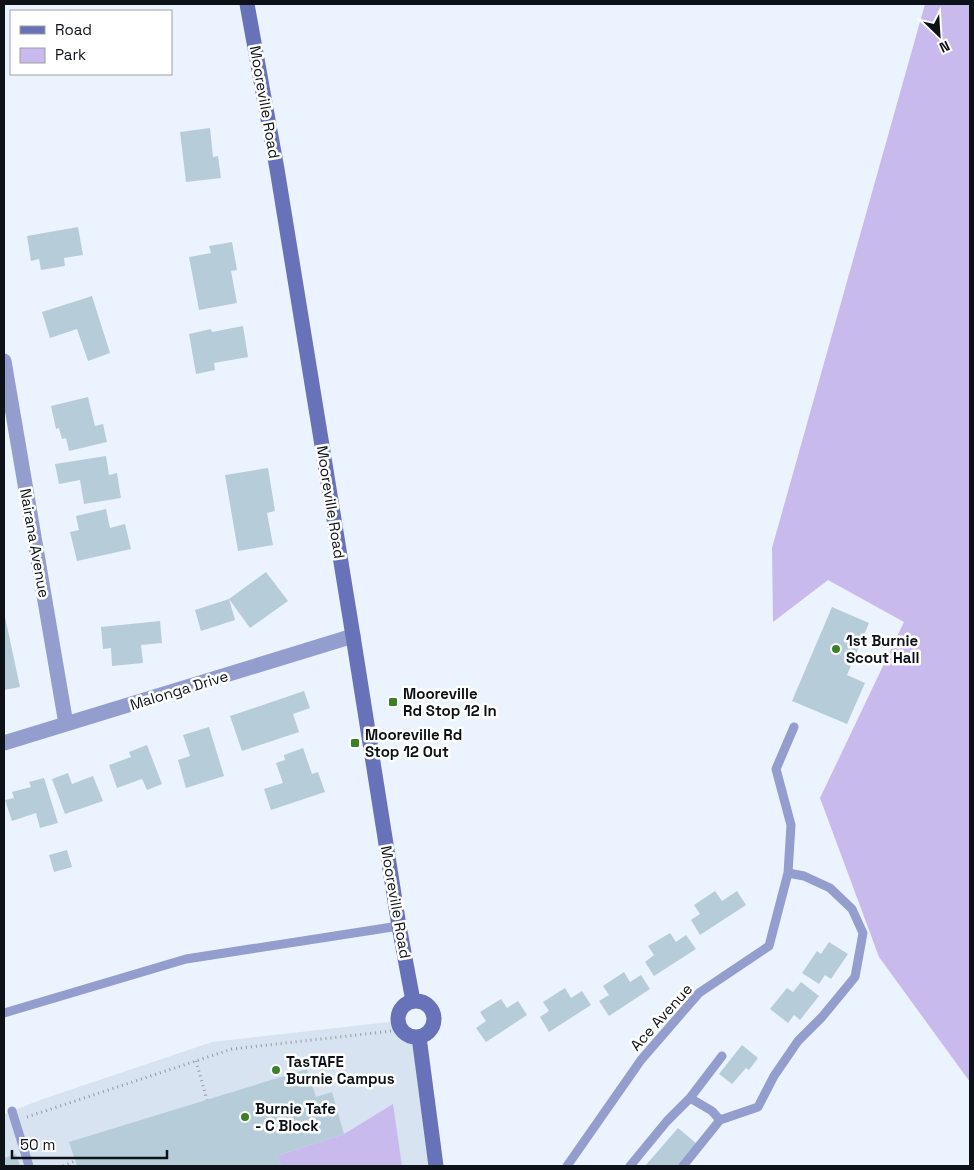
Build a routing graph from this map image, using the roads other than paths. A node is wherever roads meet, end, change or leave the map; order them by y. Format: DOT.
graph roads {
  1 [pos="247,4"];
  2 [pos="4,361"];
  3 [pos="10,434"];
  4 [pos="353,636"];
  5 [pos="66,724"];
  6 [pos="794,727"];
  7 [pos="4,743"];
  8 [pos="788,873"];
  9 [pos="398,926"];
  10 [pos="413,1001"];
  11 [pos="4,1013"];
  12 [pos="419,1037"];
  13 [pos="722,1056"];
  14 [pos="690,1098"];
  15 [pos="12,1111"];
  16 [pos="720,1120"];
  17 [pos="29,1166"];
  18 [pos="436,1166"];
  19 [pos="567,1166"];
  20 [pos="630,1166"];
  21 [pos="682,1166"];
  1 -- 4 [label="main road, Mooreville Road"];
  2 -- 3 [label="street, Nairana Avenue"];
  3 -- 5 [label="street, Nairana Avenue"];
  4 -- 5 [label="street, Malonga Drive"];
  4 -- 9 [label="main road, Mooreville Road"];
  5 -- 7 [label="street, Malonga Drive"];
  6 -- 8 [label="lane, Ace Avenue"];
  8 -- 16 [label="lane"];
  8 -- 19 [label="lane, Ace Avenue"];
  9 -- 10 [label="main road, Mooreville Road"];
  9 -- 11 [label="lane"];
  10 -- 12 [label="main road"];
  10 -- 12 [label="main road"];
  12 -- 18 [label="main road"];
  13 -- 14 [label="lane"];
  14 -- 16 [label="lane"];
  14 -- 20 [label="lane"];
  15 -- 17 [label="lane"];
  16 -- 21 [label="lane"];
}
